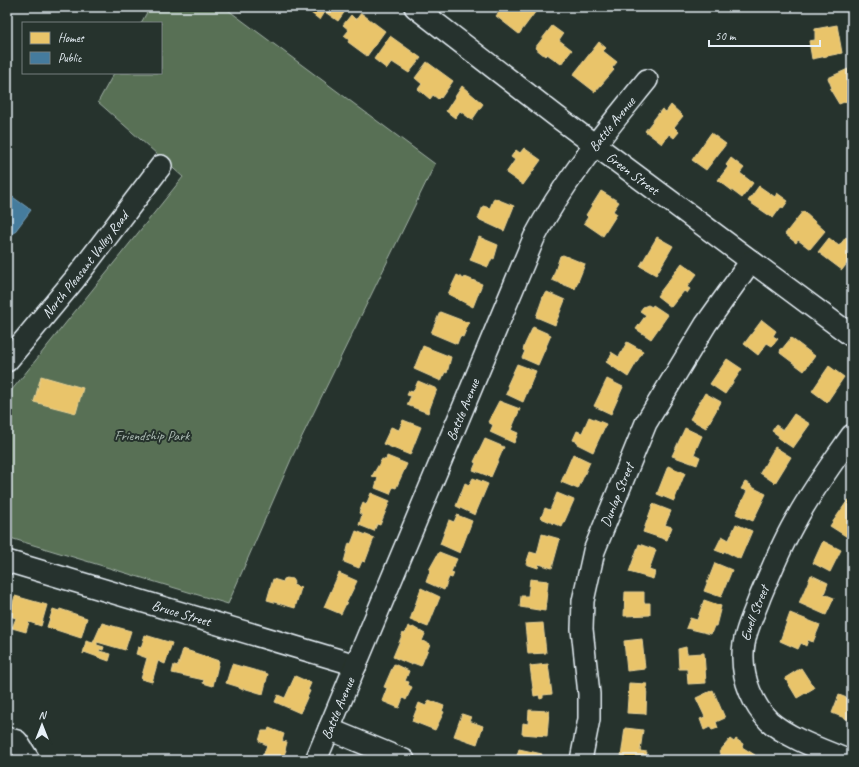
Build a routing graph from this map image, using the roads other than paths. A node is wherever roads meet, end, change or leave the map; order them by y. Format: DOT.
graph roads {
  1 [pos="415,7"];
  2 [pos="647,80"];
  3 [pos="595,144"];
  4 [pos="161,166"];
  5 [pos="751,261"];
  6 [pos="852,336"];
  7 [pos="7,361"];
  8 [pos="852,435"];
  9 [pos="7,561"];
  10 [pos="356,665"];
  11 [pos="329,729"];
  12 [pos="7,738"];
  13 [pos="29,760"];
  14 [pos="316,760"];
  15 [pos="404,760"];
  16 [pos="581,760"];
  17 [pos="847,760"];
  1 -- 3 [label="street, Green Street"];
  2 -- 3 [label="street, Battle Avenue"];
  3 -- 5 [label="street, Green Street"];
  3 -- 10 [label="street, Battle Avenue"];
  4 -- 7 [label="street, North Pleasant Valley Road"];
  5 -- 6 [label="street, Green Street"];
  5 -- 16 [label="street, Dunlap Street"];
  8 -- 17 [label="street, Ewell Street"];
  9 -- 10 [label="street, Bruce Street"];
  10 -- 11 [label="street, Battle Avenue"];
  11 -- 14 [label="street, Battle Avenue"];
  11 -- 15 [label="street"];
  12 -- 13 [label="street"];
}
